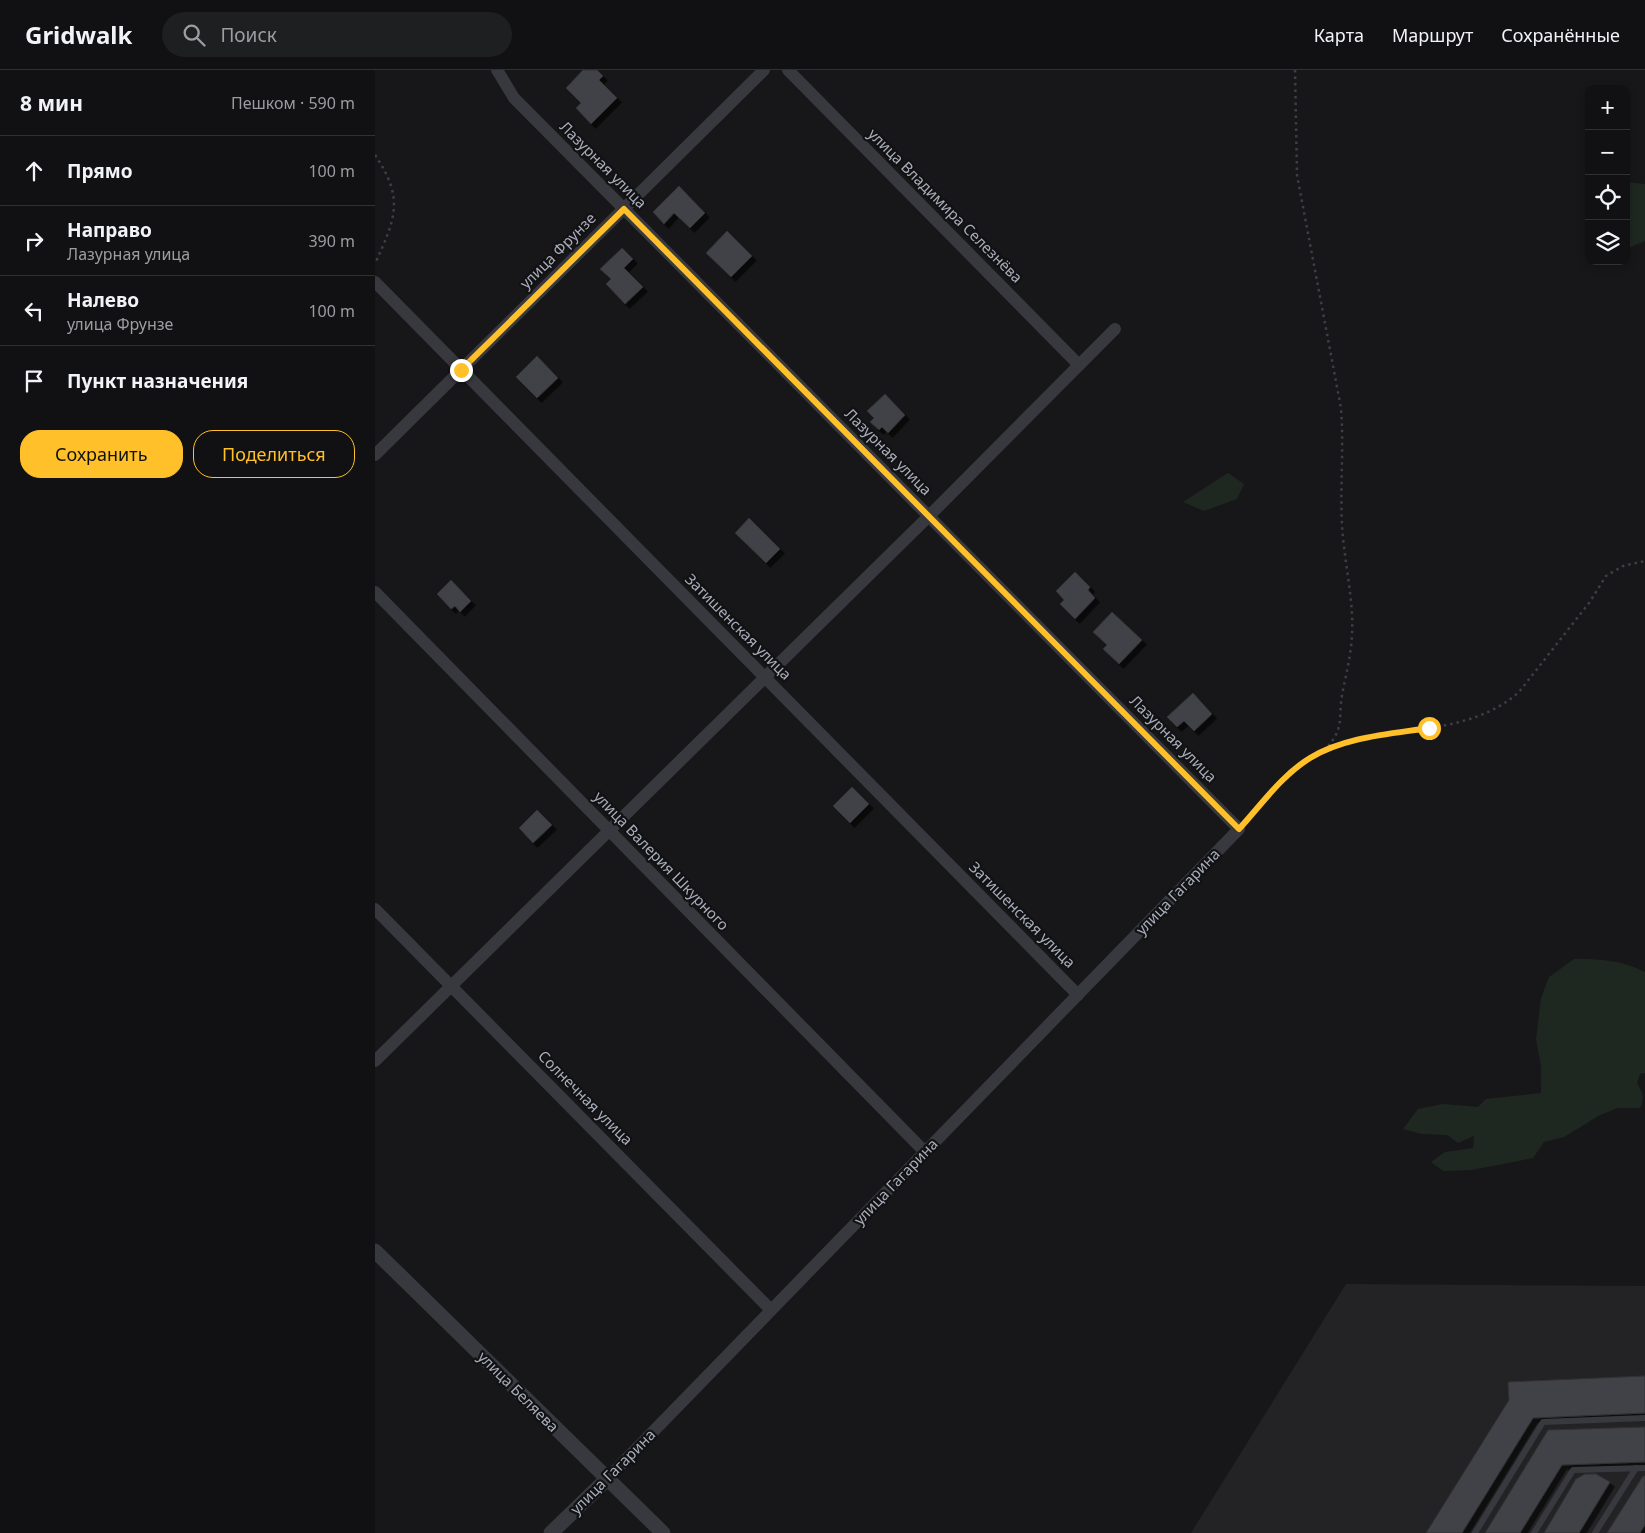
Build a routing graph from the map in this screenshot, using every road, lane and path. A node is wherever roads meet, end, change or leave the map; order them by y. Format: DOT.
graph roads {
  1 [pos="497,70"];
  2 [pos="764,70"];
  3 [pos="787,70"];
  4 [pos="1295,70"];
  5 [pos="375,155"];
  6 [pos="624,209"];
  7 [pos="375,264"];
  8 [pos="375,282"];
  9 [pos="1115,329"];
  10 [pos="1079,365"];
  11 [pos="461,370"];
  12 [pos="375,455"];
  13 [pos="929,516"];
  14 [pos="1645,561"];
  15 [pos="375,592"];
  16 [pos="765,677"];
  17 [pos="1325,750"];
  18 [pos="1239,829"];
  19 [pos="609,831"];
  20 [pos="375,909"];
  21 [pos="451,986"];
  22 [pos="1078,995"];
  23 [pos="375,1061"];
  24 [pos="925,1152"];
  25 [pos="375,1251"];
  26 [pos="771,1310"];
  27 [pos="1645,1418"];
  28 [pos="1636,1468"];
  29 [pos="1645,1468"];
  30 [pos="607,1479"];
  31 [pos="551,1533"];
  32 [pos="663,1533"];
  33 [pos="1475,1533"];
  34 [pos="1534,1533"];
  35 [pos="1595,1533"];
  1 -- 6 [label="street, Лазурная улица"];
  2 -- 6 [label="street, улица Фрунзе"];
  3 -- 10 [label="street, улица Владимира Селезнёва"];
  4 -- 17 [label="path"];
  5 -- 7 [label="path"];
  6 -- 11 [label="street, улица Фрунзе"];
  6 -- 13 [label="street, Лазурная улица"];
  8 -- 11 [label="street, Затишенская улица"];
  9 -- 10 [label="street"];
  10 -- 13 [label="street"];
  11 -- 12 [label="street, улица Фрунзе"];
  11 -- 16 [label="street, Затишенская улица"];
  13 -- 16 [label="street"];
  13 -- 18 [label="street, Лазурная улица"];
  14 -- 17 [label="path"];
  15 -- 19 [label="street, улица Валерия Шкурного"];
  16 -- 19 [label="street"];
  16 -- 22 [label="street, Затишенская улица"];
  17 -- 18 [label="path"];
  18 -- 22 [label="street, улица Гагарина"];
  19 -- 21 [label="street"];
  19 -- 24 [label="street, улица Валерия Шкурного"];
  20 -- 21 [label="street, Солнечная улица"];
  21 -- 23 [label="street"];
  21 -- 26 [label="street, Солнечная улица"];
  22 -- 24 [label="street, улица Гагарина"];
  24 -- 26 [label="street, улица Гагарина"];
  25 -- 30 [label="street, улица Беляева"];
  26 -- 30 [label="street, улица Гагарина"];
  27 -- 33 [label="lane"];
  28 -- 29 [label="lane"];
  28 -- 34 [label="lane"];
  28 -- 35 [label="lane"];
  30 -- 31 [label="street, улица Гагарина"];
  30 -- 32 [label="street, улица Беляева"];
}
